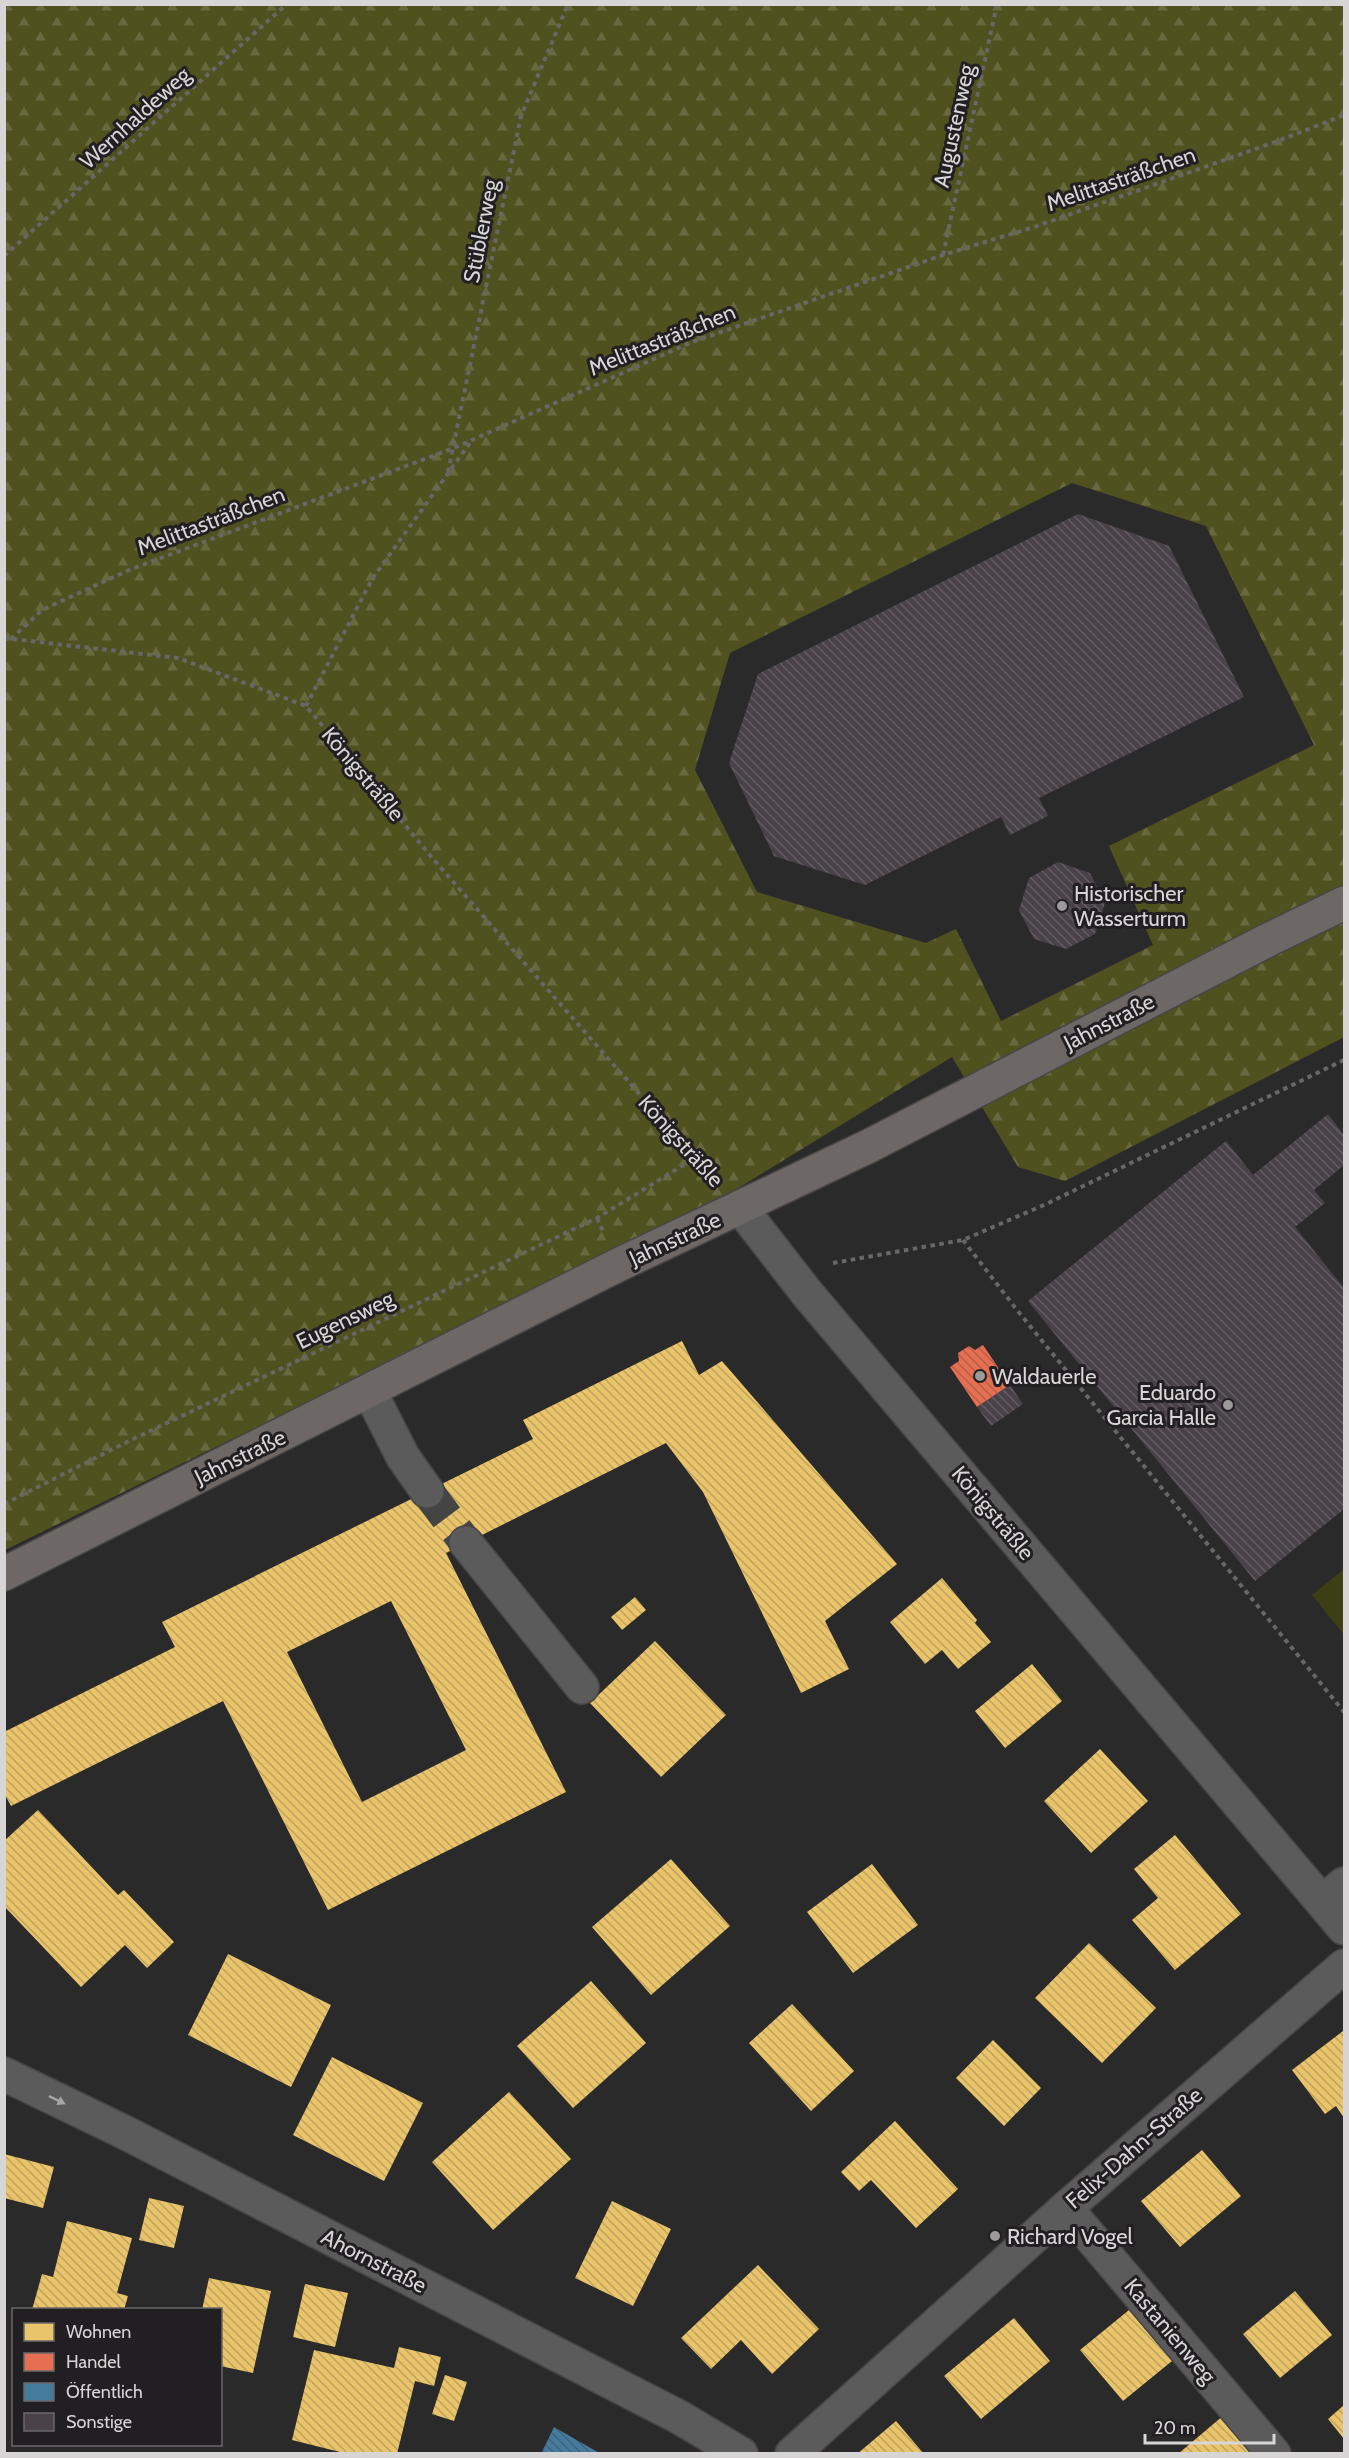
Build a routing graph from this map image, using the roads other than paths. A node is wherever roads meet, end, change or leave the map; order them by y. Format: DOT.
graph roads {
  1 [pos="1344,903"];
  2 [pos="740,1207"];
  3 [pos="370,1392"];
  4 [pos="427,1491"];
  5 [pos="466,1543"];
  6 [pos="4,1574"];
  7 [pos="582,1687"];
  8 [pos="1333,1893"];
  9 [pos="1344,1929"];
  10 [pos="1344,1966"];
  11 [pos="4,2074"];
  12 [pos="1066,2208"];
  13 [pos="741,2454"];
  14 [pos="792,2454"];
  15 [pos="1274,2454"];
  1 -- 2 [label="main road, Jahnstraße"];
  2 -- 3 [label="main road, Jahnstraße"];
  2 -- 8 [label="street, Königsträßle"];
  3 -- 4 [label="street"];
  3 -- 6 [label="main road, Jahnstraße"];
  5 -- 7 [label="street"];
  8 -- 9 [label="street, Königsträßle"];
  10 -- 12 [label="street, Felix-Dahn-Straße"];
  11 -- 13 [label="street, Ahornstraße, one-way"];
  12 -- 14 [label="street, Felix-Dahn-Straße"];
  12 -- 15 [label="street, Kastanienweg"];
}
